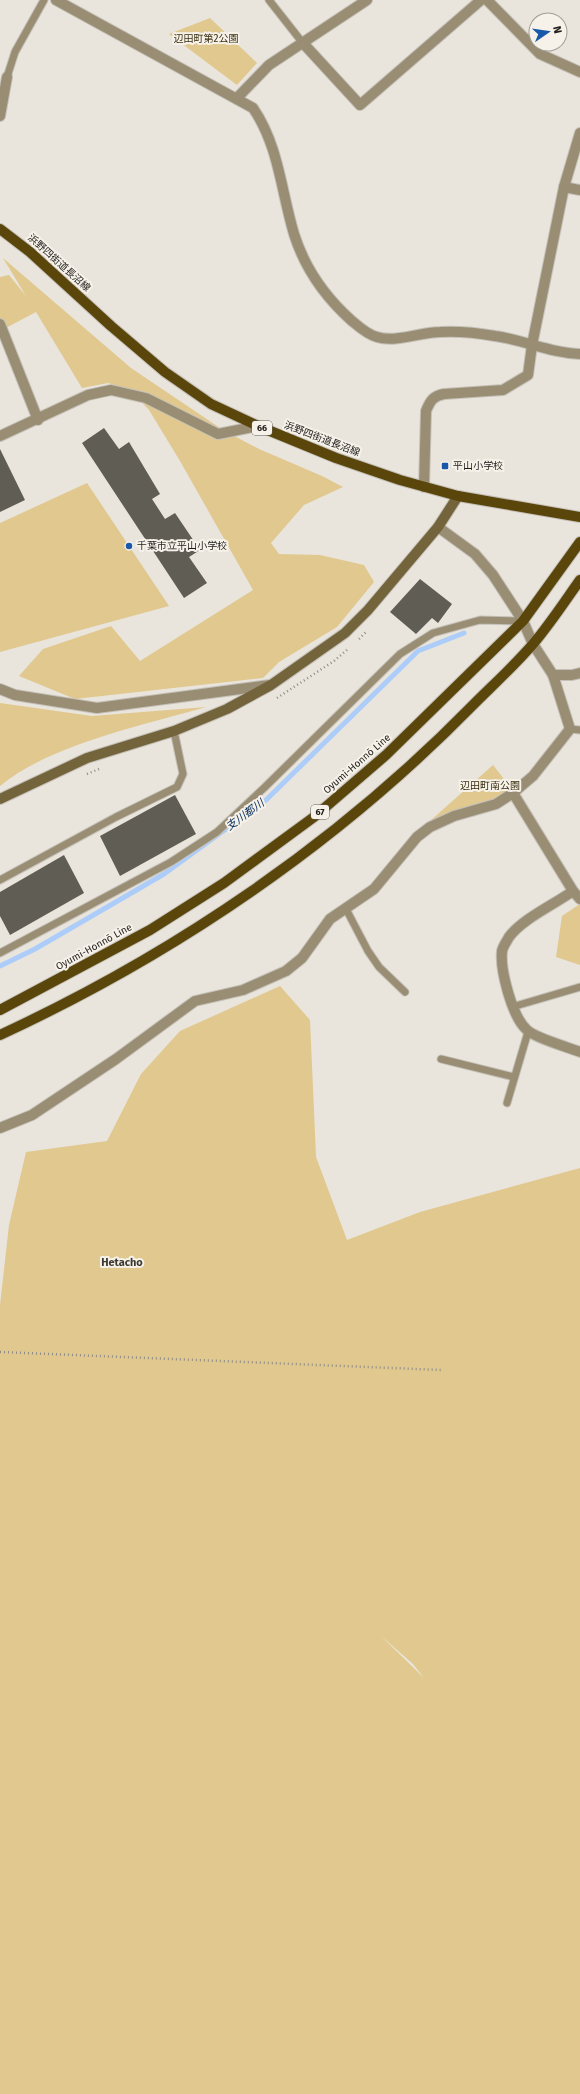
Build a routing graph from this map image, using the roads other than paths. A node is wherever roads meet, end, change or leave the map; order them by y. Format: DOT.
graph roads {
  1 [pos="44,0"];
  2 [pos="58,0"];
  3 [pos="269,0"];
  4 [pos="367,0"];
  5 [pos="481,0"];
  6 [pos="487,0"];
  7 [pos="302,42"];
  8 [pos="580,72"];
  9 [pos="7,77"];
  10 [pos="237,98"];
  11 [pos="0,116"];
  12 [pos="580,133"];
  13 [pos="564,187"];
  14 [pos="580,190"];
  15 [pos="0,229"];
  16 [pos="0,324"];
  17 [pos="532,345"];
  18 [pos="580,354"];
  19 [pos="38,420"];
  20 [pos="258,426"];
  21 [pos="0,436"];
  22 [pos="424,487"];
  23 [pos="458,496"];
  24 [pos="580,517"];
  25 [pos="438,527"];
  26 [pos="580,542"];
  27 [pos="580,580"];
  28 [pos="523,620"];
  29 [pos="533,644"];
  30 [pos="580,673"];
  31 [pos="553,675"];
  32 [pos="271,685"];
  33 [pos="0,689"];
  34 [pos="575,730"];
  35 [pos="174,731"];
  36 [pos="513,794"];
  37 [pos="0,800"];
  38 [pos="0,880"];
  39 [pos="577,895"];
  40 [pos="346,909"];
  41 [pos="0,953"];
  42 [pos="580,987"];
  43 [pos="405,992"];
  44 [pos="512,1007"];
  45 [pos="0,1010"];
  46 [pos="528,1032"];
  47 [pos="0,1035"];
  48 [pos="580,1052"];
  49 [pos="441,1059"];
  50 [pos="514,1077"];
  51 [pos="507,1103"];
  52 [pos="0,1128"];
  1 -- 9 [label="lane"];
  2 -- 10 [label="street"];
  3 -- 7 [label="lane"];
  4 -- 7 [label="street"];
  5 -- 7 [label="street"];
  6 -- 8 [label="street"];
  7 -- 10 [label="street"];
  9 -- 11 [label="street"];
  10 -- 17 [label="street"];
  12 -- 13 [label="street"];
  13 -- 14 [label="street"];
  13 -- 17 [label="street"];
  15 -- 20 [label="main road, 浜野四街道長沼線 / 66"];
  16 -- 19 [label="street"];
  17 -- 18 [label="street"];
  17 -- 22 [label="street"];
  19 -- 20 [label="street"];
  19 -- 21 [label="street"];
  20 -- 22 [label="main road, 浜野四街道長沼線 / 66"];
  22 -- 23 [label="main road, 浜野四街道長沼線 / 66"];
  23 -- 24 [label="main road, 浜野四街道長沼線 / 66"];
  23 -- 25 [label="street"];
  25 -- 28 [label="street"];
  25 -- 32 [label="street"];
  26 -- 28 [label="main road, Oyumi-Honnō Line / 67"];
  27 -- 29 [label="main road, 67"];
  28 -- 29 [label="street"];
  28 -- 41 [label="lane"];
  28 -- 45 [label="main road, Oyumi-Honnō Line / 67"];
  29 -- 31 [label="street"];
  29 -- 47 [label="main road, 67"];
  30 -- 31 [label="street"];
  31 -- 34 [label="street"];
  32 -- 33 [label="street"];
  32 -- 35 [label="street"];
  34 -- 36 [label="street"];
  35 -- 37 [label="street"];
  35 -- 38 [label="lane"];
  36 -- 39 [label="street"];
  36 -- 40 [label="street"];
  39 -- 44 [label="street"];
  40 -- 43 [label="lane"];
  40 -- 52 [label="street"];
  42 -- 44 [label="lane"];
  44 -- 46 [label="street"];
  46 -- 48 [label="street"];
  46 -- 50 [label="lane"];
  49 -- 50 [label="lane"];
  50 -- 51 [label="lane"];
}
